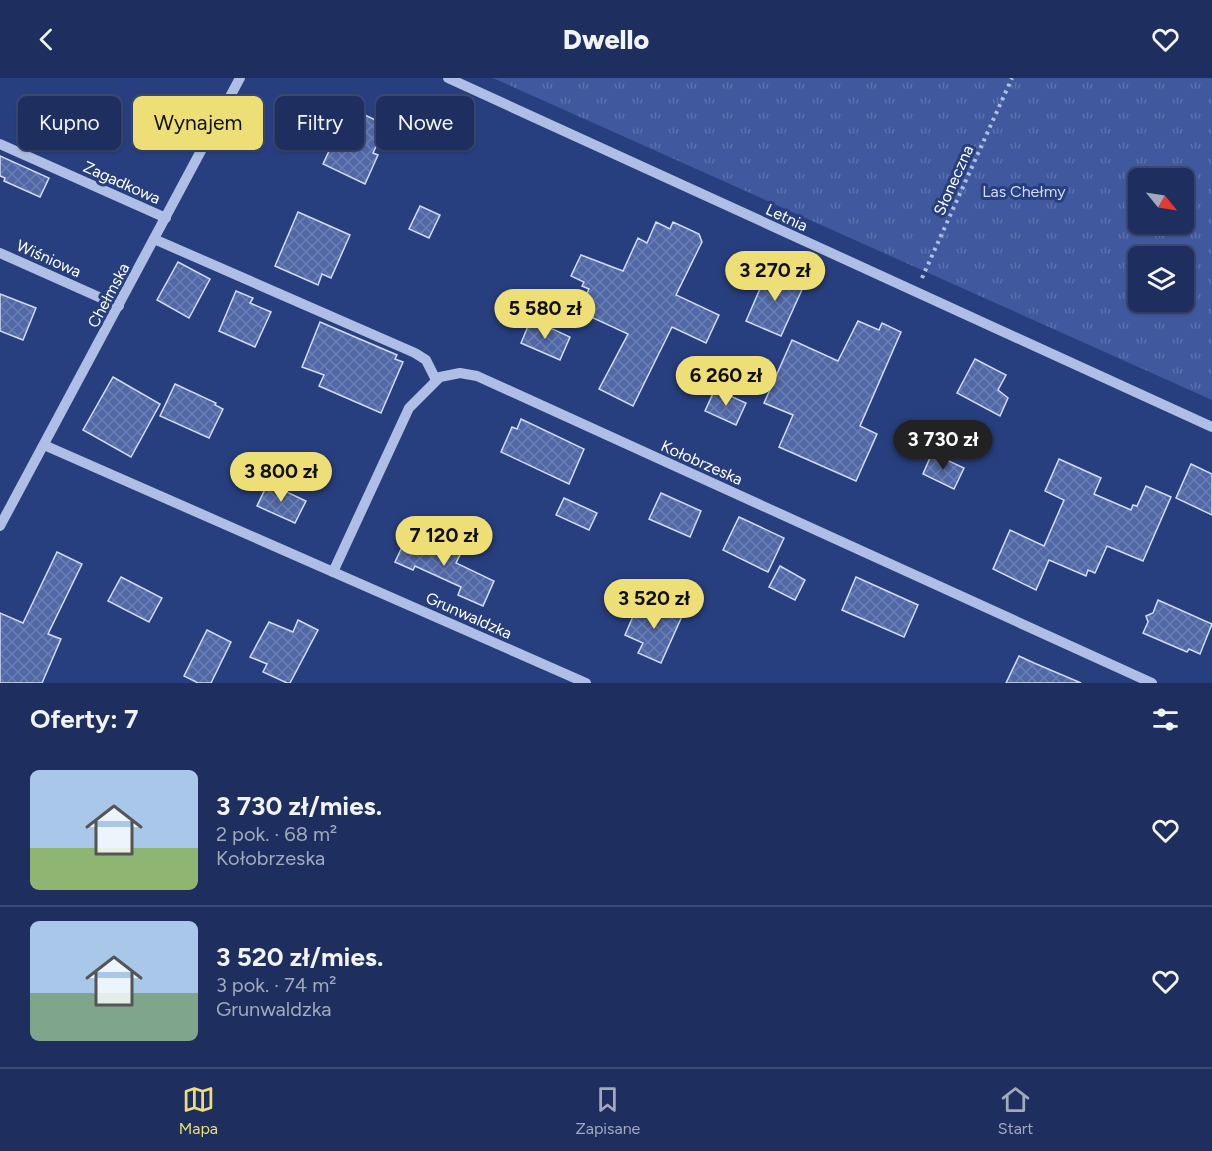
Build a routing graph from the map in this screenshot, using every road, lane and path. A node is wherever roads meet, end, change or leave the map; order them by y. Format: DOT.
graph roads {
  1 [pos="240,78"];
  2 [pos="447,78"];
  3 [pos="1012,78"];
  4 [pos="0,144"];
  5 [pos="166,218"];
  6 [pos="154,239"];
  7 [pos="0,253"];
  8 [pos="915,293"];
  9 [pos="119,306"];
  10 [pos="436,380"];
  11 [pos="1212,428"];
  12 [pos="44,445"];
  13 [pos="0,526"];
  14 [pos="333,572"];
  15 [pos="586,683"];
  16 [pos="1152,683"];
  1 -- 5 [label="street, Chełmska"];
  2 -- 8 [label="street, Letnia"];
  3 -- 8 [label="path, Słoneczna"];
  4 -- 5 [label="street, Zagadkowa"];
  5 -- 6 [label="street, Chełmska"];
  6 -- 9 [label="street, Chełmska"];
  6 -- 10 [label="street"];
  7 -- 9 [label="street, Wiśniowa"];
  8 -- 11 [label="street, Letnia"];
  9 -- 12 [label="street, Chełmska"];
  10 -- 14 [label="street"];
  10 -- 16 [label="street, Kołobrzeska"];
  12 -- 13 [label="street, Chełmska"];
  12 -- 14 [label="street, Grunwaldzka"];
  14 -- 15 [label="street, Grunwaldzka"];
}
